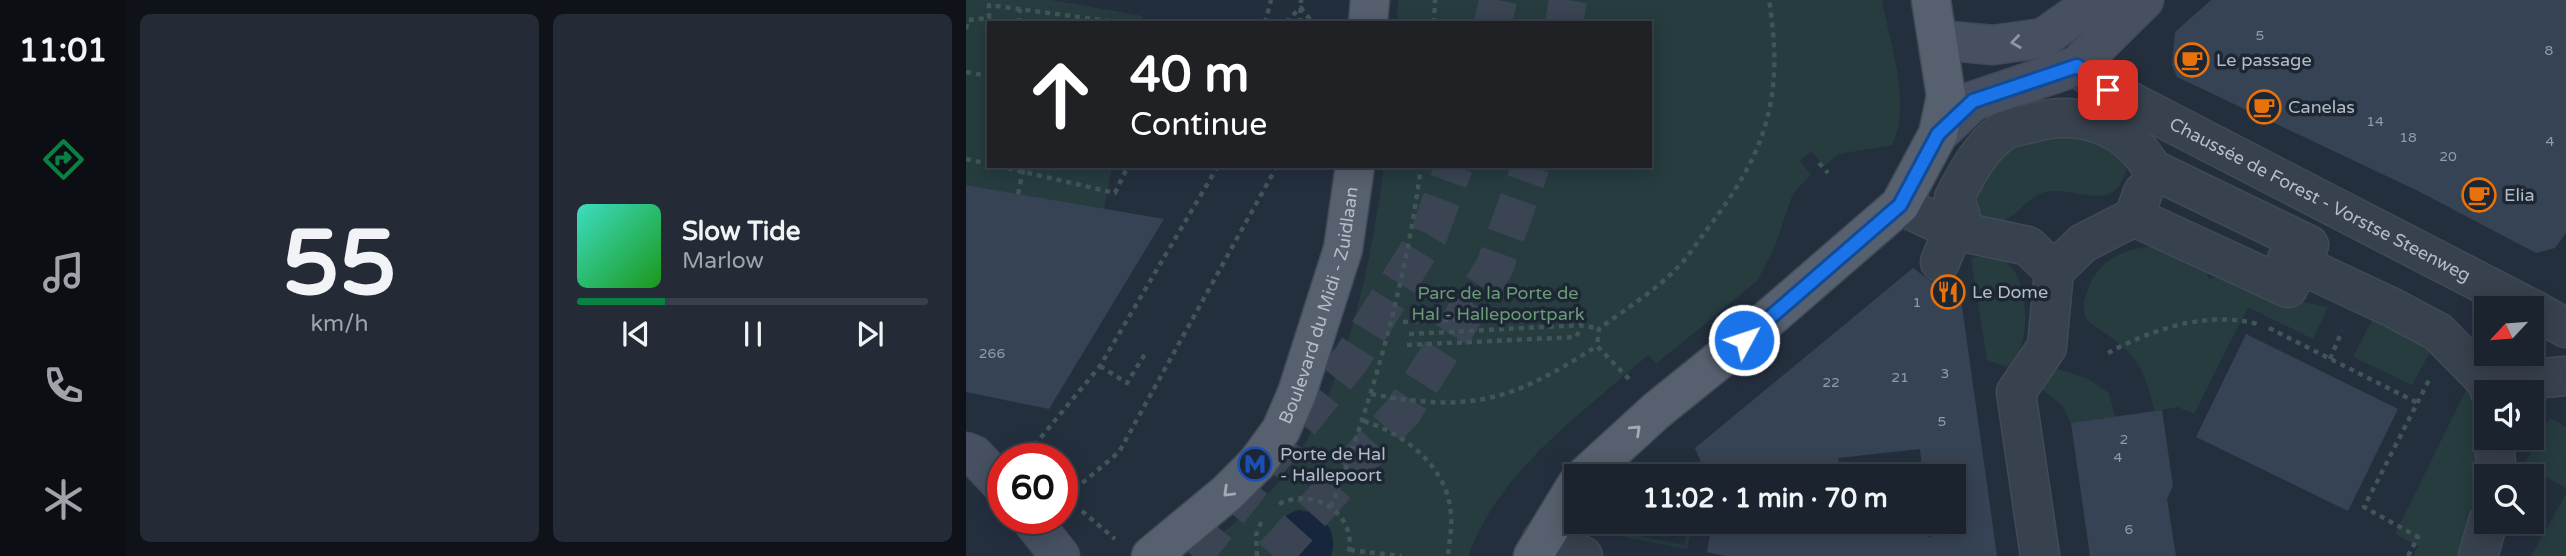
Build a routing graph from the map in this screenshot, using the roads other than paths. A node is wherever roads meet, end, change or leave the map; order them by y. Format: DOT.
graph roads {
  1 [pos="1370,0"];
  2 [pos="1931,0"];
  3 [pos="2144,0"];
  4 [pos="2088,7"];
  5 [pos="1368,21"];
  6 [pos="1939,40"];
  7 [pos="2077,66"];
  8 [pos="1938,134"];
  9 [pos="2148,149"];
  10 [pos="1355,168"];
  11 [pos="1900,205"];
  12 [pos="2134,217"];
  13 [pos="1945,230"];
  14 [pos="2293,262"];
  15 [pos="2054,271"];
  16 [pos="2549,313"];
  17 [pos="2494,376"];
  18 [pos="2566,376"];
  19 [pos="966,452"];
  20 [pos="1598,464"];
  21 [pos="987,469"];
  22 [pos="1564,505"];
  23 [pos="1054,534"];
  24 [pos="2484,534"];
  25 [pos="1538,548"];
  26 [pos="1138,551"];
  27 [pos="1060,556"];
  28 [pos="1583,556"];
  29 [pos="2040,556"];
  30 [pos="2478,556"];
  1 -- 5 [label="main road"];
  2 -- 6 [label="main road"];
  3 -- 7 [label="street"];
  4 -- 6 [label="street, one-way"];
  4 -- 7 [label="street"];
  6 -- 8 [label="main road"];
  7 -- 8 [label="street"];
  7 -- 16 [label="street, Chaussée de Forest - Vorstse Steenweg"];
  8 -- 11 [label="main road"];
  9 -- 12 [label="street"];
  9 -- 13 [label="street"];
  9 -- 14 [label="street"];
  10 -- 26 [label="main road, Boulevard du Midi - Zuidlaan, one-way"];
  11 -- 13 [label="street"];
  20 -- 11 [label="main road, one-way"];
  12 -- 14 [label="street"];
  12 -- 15 [label="street"];
  13 -- 15 [label="street"];
  14 -- 17 [label="street"];
  15 -- 29 [label="street"];
  17 -- 18 [label="street"];
  19 -- 21 [label="street"];
  22 -- 25 [label="main road"];
  23 -- 27 [label="street"];
  24 -- 30 [label="street"];
  25 -- 28 [label="street"];
}
